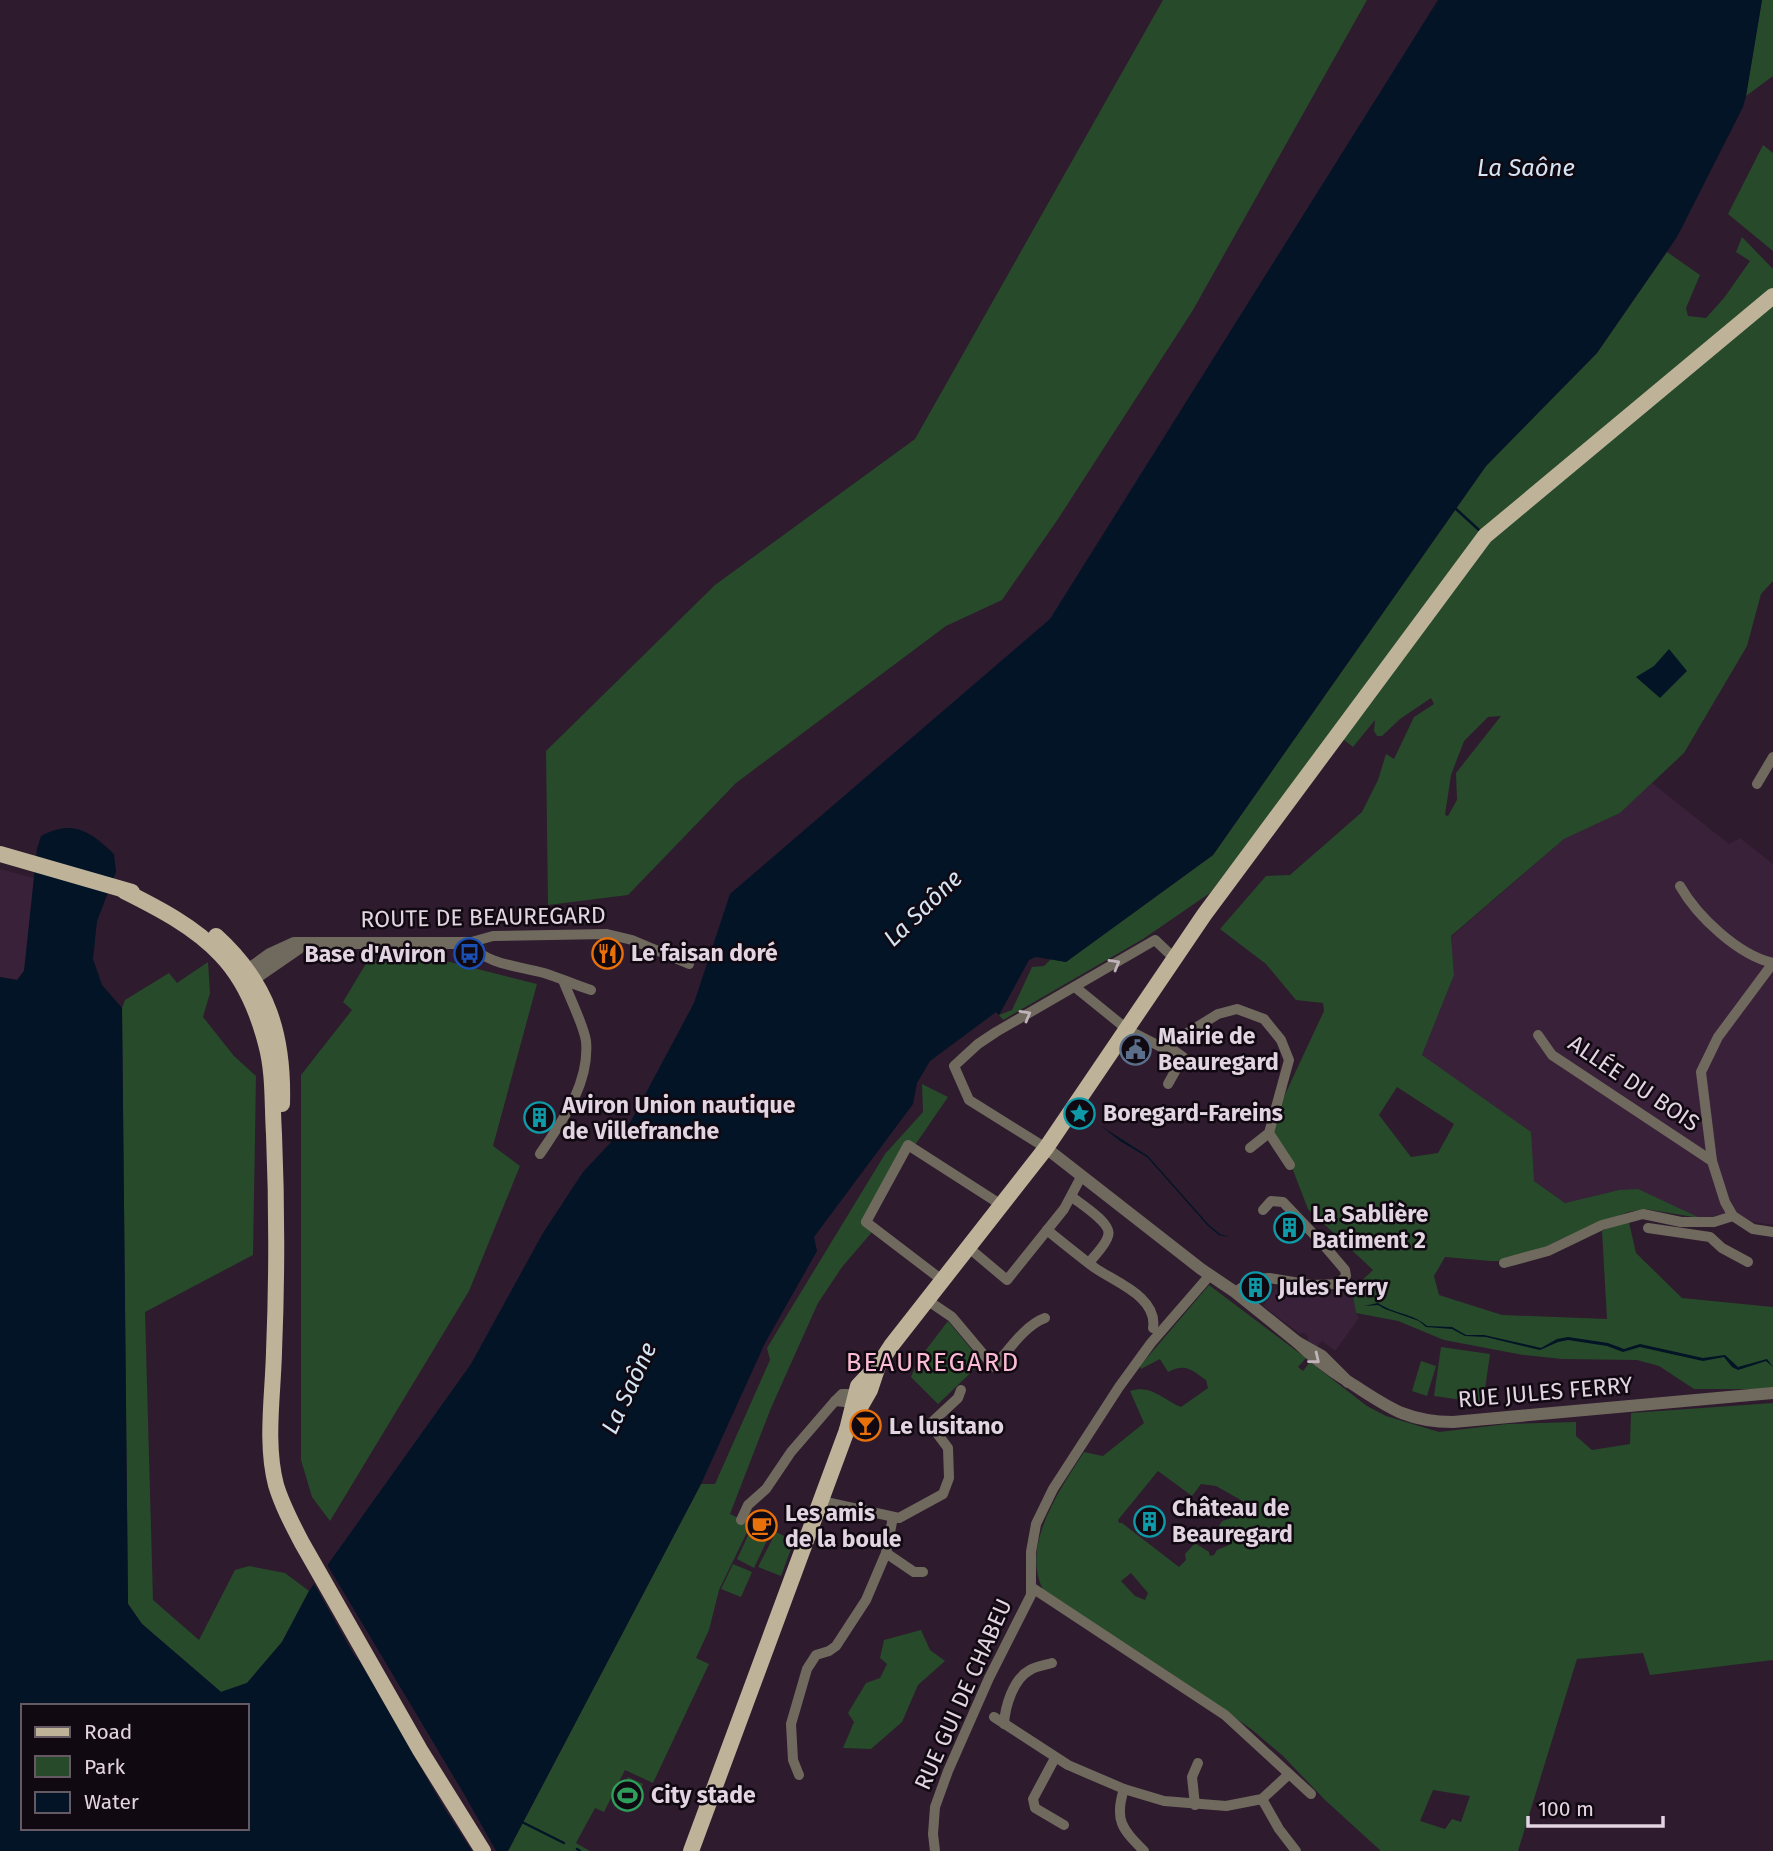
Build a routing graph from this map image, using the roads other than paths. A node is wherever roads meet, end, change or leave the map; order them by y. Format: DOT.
graph roads {
  1 [pos="1773,296"];
  2 [pos="1773,757"];
  3 [pos="1757,784"];
  4 [pos="0,854"];
  5 [pos="1680,886"];
  6 [pos="468,943"];
  7 [pos="1174,958"];
  8 [pos="1773,963"];
  9 [pos="689,964"];
  10 [pos="247,976"];
  11 [pos="563,980"];
  12 [pos="1075,987"];
  13 [pos="591,990"];
  14 [pos="1128,1030"];
  15 [pos="1538,1035"];
  16 [pos="1168,1046"];
  17 [pos="1168,1084"];
  18 [pos="1269,1133"];
  19 [pos="1046,1148"];
  20 [pos="1250,1148"];
  21 [pos="540,1154"];
  22 [pos="1712,1161"];
  23 [pos="1290,1165"];
  24 [pos="1080,1177"];
  25 [pos="1072,1197"];
  26 [pos="1003,1206"];
  27 [pos="1263,1210"];
  28 [pos="1733,1216"];
  29 [pos="1714,1222"];
  30 [pos="1648,1227"];
  31 [pos="1047,1230"];
  32 [pos="1773,1232"];
  33 [pos="1710,1237"];
  34 [pos="969,1248"];
  35 [pos="1748,1262"];
  36 [pos="1088,1263"];
  37 [pos="1504,1263"];
  38 [pos="1210,1275"];
  39 [pos="942,1280"];
  40 [pos="1235,1292"];
  41 [pos="927,1300"];
  42 [pos="1045,1318"];
  43 [pos="1153,1328"];
  44 [pos="961,1390"];
  45 [pos="1773,1393"];
  46 [pos="858,1399"];
  47 [pos="821,1501"];
  48 [pos="893,1517"];
  49 [pos="741,1520"];
  50 [pos="886,1553"];
  51 [pos="923,1572"];
  52 [pos="1031,1591"];
  53 [pos="1052,1663"];
  54 [pos="994,1717"];
  55 [pos="1004,1724"];
  56 [pos="1055,1758"];
  57 [pos="1198,1762"];
  58 [pos="799,1775"];
  59 [pos="1288,1775"];
  60 [pos="1124,1789"];
  61 [pos="1311,1794"];
  62 [pos="1262,1799"];
  63 [pos="1195,1805"];
  64 [pos="1064,1825"];
  65 [pos="483,1851"];
  66 [pos="691,1851"];
  67 [pos="935,1851"];
  68 [pos="1144,1851"];
  69 [pos="1296,1851"];
  1 -- 7 [label="main road"];
  2 -- 3 [label="street"];
  4 -- 10 [label="main road"];
  5 -- 8 [label="street"];
  6 -- 9 [label="street, ROUTE DE BEAUREGARD"];
  6 -- 10 [label="street, ROUTE DE BEAUREGARD"];
  6 -- 11 [label="street"];
  12 -- 7 [label="street, one-way"];
  7 -- 14 [label="main road"];
  8 -- 22 [label="street"];
  10 -- 65 [label="main road"];
  11 -- 13 [label="street"];
  11 -- 21 [label="street"];
  12 -- 14 [label="street"];
  19 -- 12 [label="street, one-way"];
  14 -- 16 [label="street"];
  14 -- 19 [label="main road"];
  15 -- 22 [label="street, ALLÉE DU BOIS"];
  16 -- 17 [label="street"];
  16 -- 18 [label="street"];
  18 -- 20 [label="street"];
  18 -- 23 [label="street"];
  19 -- 24 [label="street, RUE JULES FERRY"];
  19 -- 26 [label="main road"];
  22 -- 28 [label="street"];
  24 -- 25 [label="street"];
  24 -- 38 [label="street, RUE JULES FERRY"];
  25 -- 31 [label="street"];
  25 -- 36 [label="street"];
  26 -- 34 [label="main road"];
  26 -- 39 [label="street"];
  27 -- 40 [label="street"];
  28 -- 29 [label="street"];
  28 -- 32 [label="street"];
  29 -- 33 [label="street"];
  29 -- 37 [label="street"];
  30 -- 33 [label="street"];
  31 -- 34 [label="street"];
  31 -- 36 [label="street"];
  33 -- 35 [label="street"];
  34 -- 39 [label="main road"];
  36 -- 43 [label="street"];
  38 -- 40 [label="street, RUE JULES FERRY"];
  38 -- 52 [label="street, RUE GUI DE CHABEU"];
  39 -- 41 [label="main road"];
  40 -- 45 [label="street, RUE JULES FERRY"];
  41 -- 42 [label="street"];
  41 -- 46 [label="main road"];
  44 -- 48 [label="street"];
  46 -- 47 [label="main road"];
  46 -- 49 [label="street"];
  47 -- 48 [label="street"];
  47 -- 66 [label="main road"];
  48 -- 50 [label="street"];
  50 -- 51 [label="street"];
  50 -- 58 [label="street"];
  52 -- 59 [label="street"];
  52 -- 67 [label="street, RUE GUI DE CHABEU"];
  53 -- 55 [label="street"];
  54 -- 55 [label="street"];
  55 -- 56 [label="street"];
  56 -- 60 [label="street"];
  56 -- 64 [label="street"];
  57 -- 63 [label="street"];
  59 -- 61 [label="street"];
  59 -- 62 [label="street"];
  60 -- 63 [label="street"];
  60 -- 68 [label="street"];
  62 -- 63 [label="street"];
  62 -- 69 [label="street"];
}
